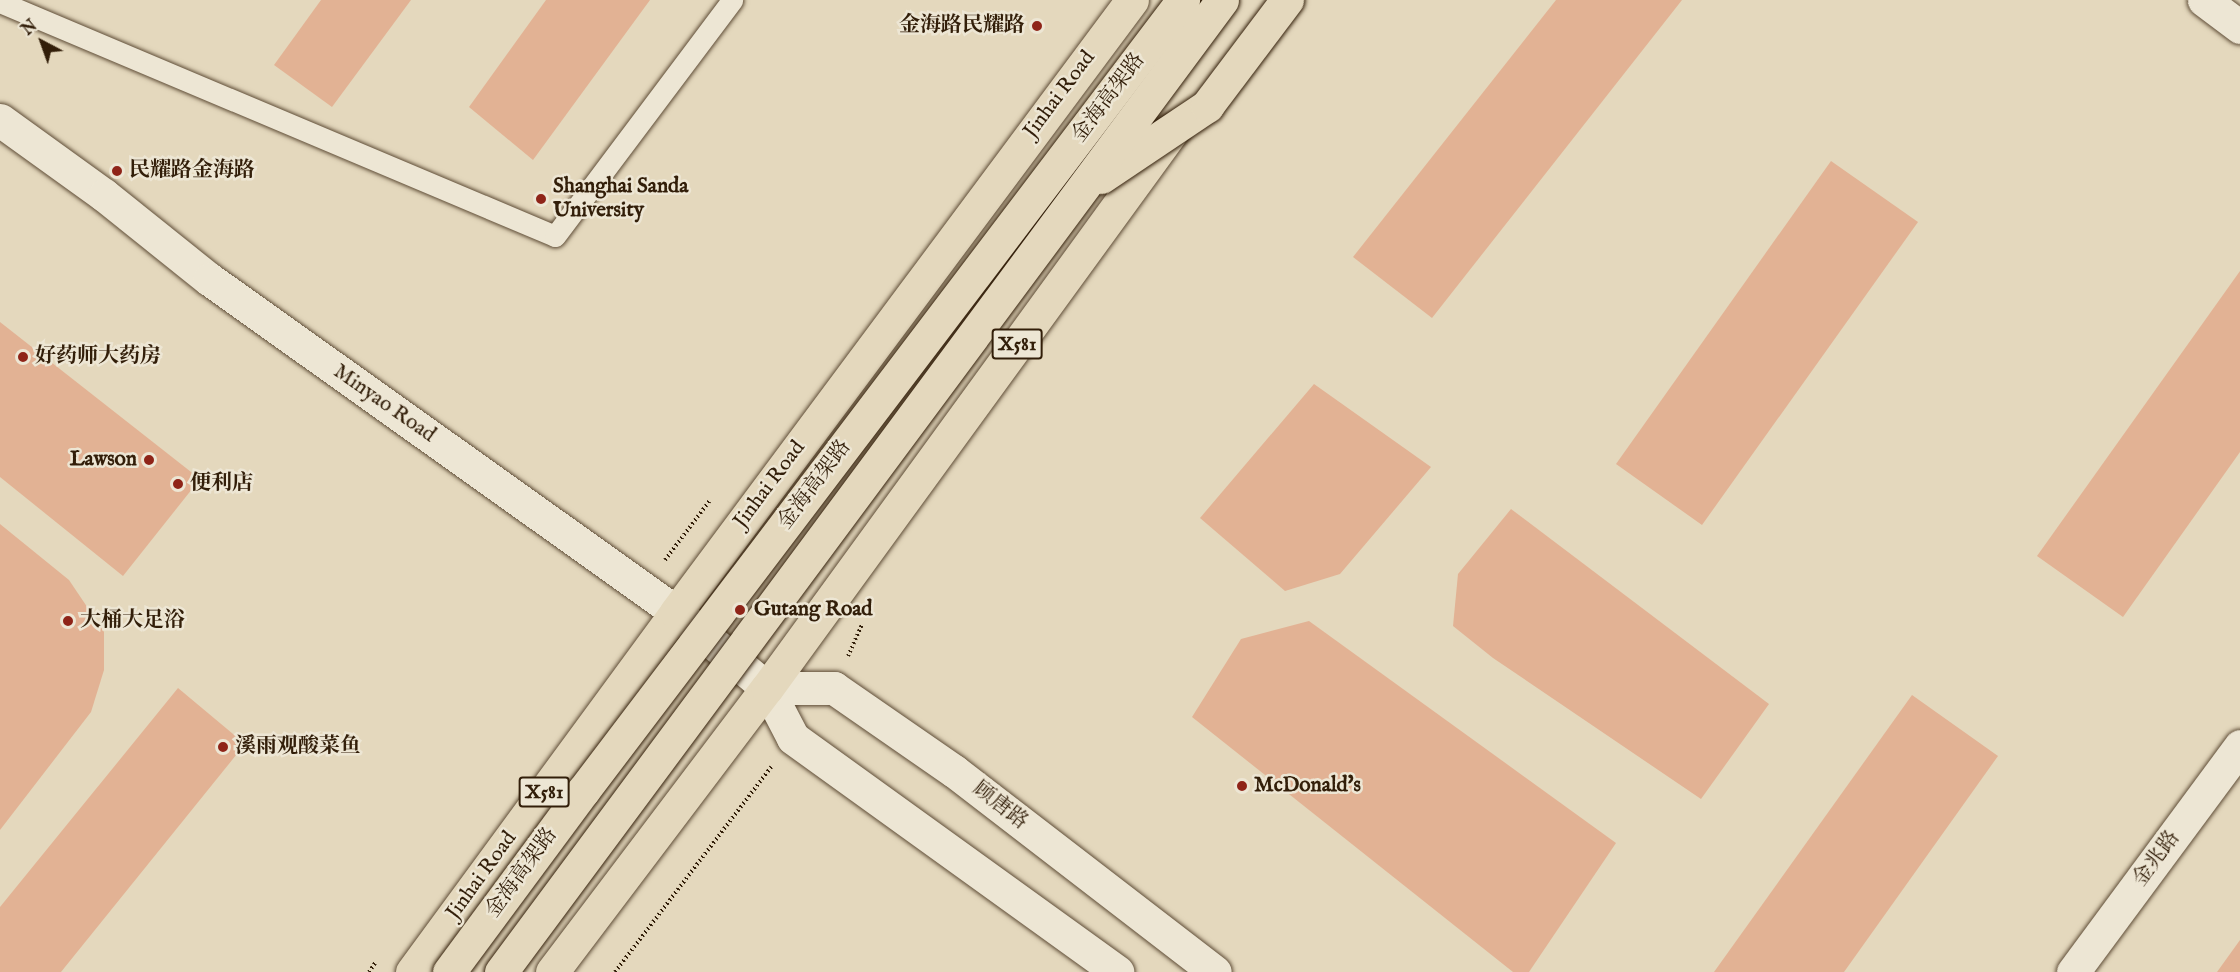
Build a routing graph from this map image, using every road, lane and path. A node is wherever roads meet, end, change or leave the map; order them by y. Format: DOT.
graph roads {
  1 [pos="732,0"];
  2 [pos="1132,0"];
  3 [pos="1183,0"];
  4 [pos="1222,0"];
  5 [pos="1268,0"];
  6 [pos="1287,0"];
  7 [pos="2204,0"];
  8 [pos="0,2"];
  9 [pos="2240,27"];
  10 [pos="0,120"];
  11 [pos="1080,192"];
  12 [pos="675,612"];
  13 [pos="863,622"];
  14 [pos="767,688"];
  15 [pos="834,688"];
  16 [pos="793,738"];
  17 [pos="2240,746"];
  18 [pos="412,972"];
  19 [pos="449,972"];
  20 [pos="501,972"];
  21 [pos="552,972"];
  22 [pos="615,972"];
  23 [pos="1118,972"];
  24 [pos="1215,972"];
  25 [pos="2073,972"];
  1 -- 8 [label="lane"];
  2 -- 12 [label="main road, Jinhai Road / X581"];
  3 -- 19 [label="main road, 金海高架路, bridge"];
  4 -- 11 [label="main road, 金海高架路, bridge"];
  5 -- 14 [label="main road, X581"];
  6 -- 11 [label="main road, bridge"];
  7 -- 9 [label="street"];
  10 -- 12 [label="street, Minyao Road"];
  11 -- 20 [label="main road, 金海高架路, bridge"];
  12 -- 14 [label="street, Minyao Road"];
  12 -- 18 [label="main road, Jinhai Road / X581"];
  13 -- 15 [label="path"];
  14 -- 15 [label="street"];
  14 -- 16 [label="street"];
  14 -- 21 [label="main road, X581"];
  15 -- 24 [label="street, 顾唐路"];
  16 -- 22 [label="path"];
  16 -- 23 [label="street"];
  17 -- 25 [label="street, 金兆路"];
}
